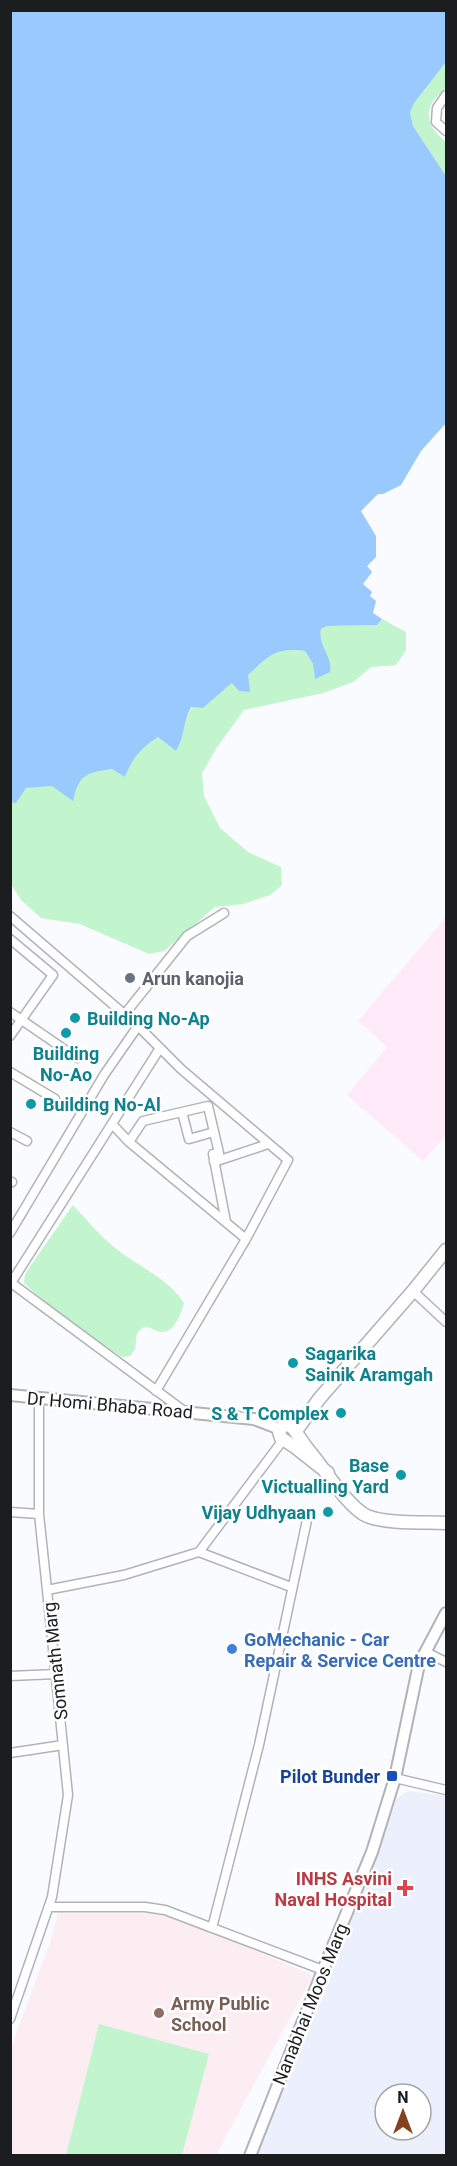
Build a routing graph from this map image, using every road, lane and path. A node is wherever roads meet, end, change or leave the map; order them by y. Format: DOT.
graph roads {
  1 [pos="447,94"];
  2 [pos="447,131"];
  3 [pos="224,913"];
  4 [pos="10,916"];
  5 [pos="10,939"];
  6 [pos="10,1012"];
  7 [pos="124,1015"];
  8 [pos="22,1020"];
  9 [pos="138,1026"];
  10 [pos="10,1036"];
  11 [pos="160,1048"];
  12 [pos="77,1058"];
  13 [pos="10,1072"];
  14 [pos="55,1099"];
  15 [pos="182,1112"];
  16 [pos="112,1124"];
  17 [pos="10,1132"];
  18 [pos="214,1132"];
  19 [pos="27,1141"];
  20 [pos="129,1142"];
  21 [pos="268,1144"];
  22 [pos="214,1162"];
  23 [pos="226,1222"];
  24 [pos="10,1233"];
  25 [pos="246,1239"];
  26 [pos="447,1250"];
  27 [pos="11,1282"];
  28 [pos="413,1291"];
  29 [pos="447,1322"];
  30 [pos="156,1391"];
  31 [pos="10,1395"];
  32 [pos="39,1398"];
  33 [pos="184,1411"];
  34 [pos="288,1434"];
  35 [pos="10,1512"];
  36 [pos="39,1514"];
  37 [pos="307,1520"];
  38 [pos="447,1524"];
  39 [pos="199,1552"];
  40 [pos="291,1587"];
  41 [pos="47,1590"];
  42 [pos="447,1613"];
  43 [pos="426,1652"];
  44 [pos="447,1662"];
  45 [pos="56,1674"];
  46 [pos="10,1676"];
  47 [pos="63,1745"];
  48 [pos="10,1753"];
  49 [pos="395,1778"];
  50 [pos="447,1790"];
  51 [pos="49,1907"];
  52 [pos="212,1928"];
  53 [pos="323,1970"];
  54 [pos="10,2019"];
  55 [pos="250,2156"];
  1 -- 2 [label="street"];
  3 -- 7 [label="street"];
  4 -- 7 [label="street"];
  5 -- 8 [label="street"];
  6 -- 8 [label="street"];
  7 -- 9 [label="street"];
  8 -- 10 [label="street"];
  8 -- 12 [label="street"];
  9 -- 11 [label="street"];
  9 -- 24 [label="street"];
  11 -- 16 [label="street"];
  11 -- 21 [label="street"];
  13 -- 14 [label="street"];
  15 -- 18 [label="street"];
  15 -- 18 [label="street"];
  15 -- 20 [label="street"];
  16 -- 20 [label="street"];
  16 -- 27 [label="street"];
  17 -- 19 [label="street"];
  18 -- 22 [label="street"];
  20 -- 23 [label="street"];
  21 -- 22 [label="street"];
  21 -- 25 [label="street"];
  22 -- 23 [label="street"];
  23 -- 25 [label="street"];
  25 -- 30 [label="street"];
  26 -- 28 [label="main road"];
  27 -- 30 [label="street"];
  28 -- 29 [label="street"];
  28 -- 34 [label="main road"];
  30 -- 33 [label="street"];
  31 -- 32 [label="street, Dr Homi Bhaba Road"];
  32 -- 33 [label="street, Dr Homi Bhaba Road"];
  32 -- 36 [label="street"];
  33 -- 34 [label="street, Dr Homi Bhaba Road"];
  34 -- 38 [label="main road"];
  34 -- 39 [label="street"];
  35 -- 36 [label="street"];
  36 -- 41 [label="street"];
  37 -- 40 [label="street"];
  39 -- 40 [label="street"];
  39 -- 41 [label="street, Somnath Marg"];
  40 -- 52 [label="street"];
  41 -- 45 [label="street, Somnath Marg"];
  42 -- 43 [label="street, Nanabhai Moos Marg"];
  43 -- 44 [label="street"];
  43 -- 49 [label="street, Nanabhai Moos Marg"];
  45 -- 46 [label="street"];
  45 -- 47 [label="street, Somnath Marg"];
  47 -- 48 [label="street"];
  47 -- 51 [label="street, Somnath Marg"];
  49 -- 50 [label="street"];
  49 -- 53 [label="street, Nanabhai Moos Marg"];
  51 -- 52 [label="street"];
  51 -- 54 [label="street, Somnath Marg"];
  52 -- 53 [label="street"];
  53 -- 55 [label="street, Nanabhai Moos Marg"];
}
